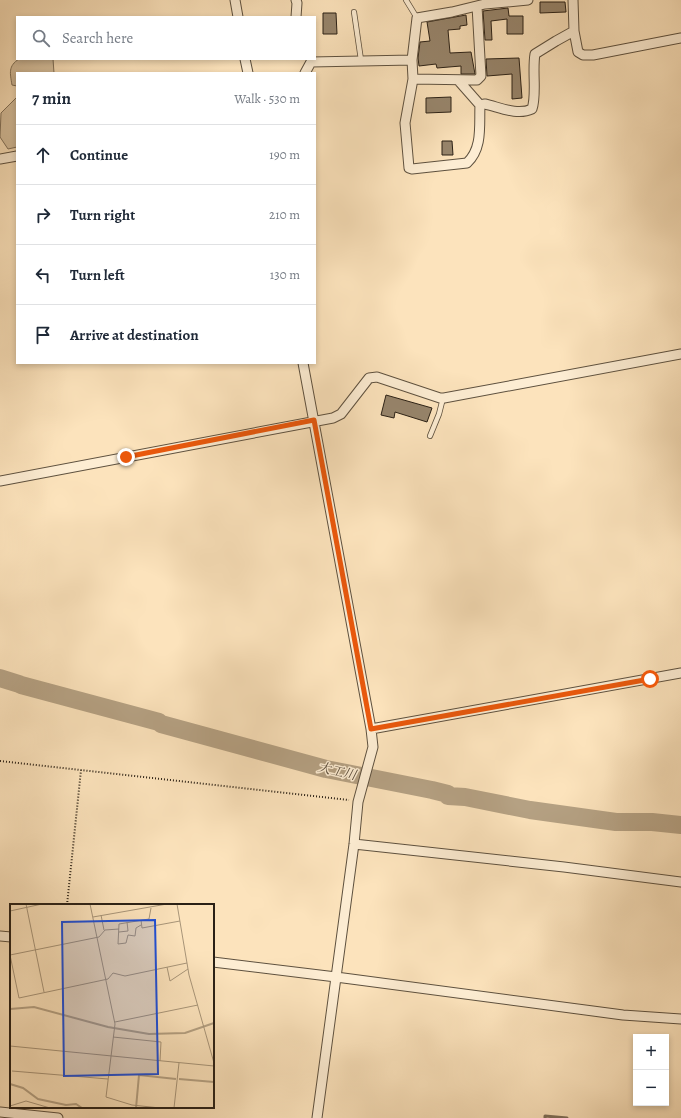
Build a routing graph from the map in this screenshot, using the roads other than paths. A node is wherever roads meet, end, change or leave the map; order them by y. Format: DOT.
graph roads {
  1 [pos="234,0"];
  2 [pos="296,0"];
  3 [pos="406,0"];
  4 [pos="528,0"];
  5 [pos="573,0"];
  6 [pos="487,2"];
  7 [pos="477,6"];
  8 [pos="354,12"];
  9 [pos="238,16"];
  10 [pos="296,16"];
  11 [pos="417,18"];
  12 [pos="574,31"];
  13 [pos="681,38"];
  14 [pos="245,60"];
  15 [pos="361,60"];
  16 [pos="412,60"];
  17 [pos="306,66"];
  18 [pos="248,72"];
  19 [pos="413,79"];
  20 [pos="458,80"];
  21 [pos="480,105"];
  22 [pos="16,156"];
  23 [pos="0,159"];
  24 [pos="681,354"];
  25 [pos="303,364"];
  26 [pos="444,398"];
  27 [pos="314,420"];
  28 [pos="430,436"];
  29 [pos="0,482"];
  30 [pos="681,673"];
  31 [pos="371,729"];
  32 [pos="354,844"];
  33 [pos="681,882"];
  34 [pos="0,936"];
  35 [pos="10,938"];
  36 [pos="214,962"];
  37 [pos="336,977"];
  38 [pos="681,1019"];
  39 [pos="0,1112"];
  40 [pos="58,1118"];
  41 [pos="317,1118"];
  1 -- 9 [label="street"];
  2 -- 10 [label="street"];
  3 -- 11 [label="lane"];
  4 -- 6 [label="street"];
  5 -- 12 [label="street"];
  6 -- 7 [label="street"];
  7 -- 11 [label="street"];
  7 -- 20 [label="street"];
  8 -- 15 [label="lane"];
  11 -- 16 [label="street"];
  12 -- 13 [label="street"];
  12 -- 21 [label="street"];
  14 -- 18 [label="street"];
  15 -- 16 [label="street"];
  15 -- 17 [label="street"];
  16 -- 19 [label="street"];
  19 -- 20 [label="street"];
  19 -- 21 [label="street"];
  20 -- 21 [label="street"];
  22 -- 23 [label="street"];
  24 -- 26 [label="street"];
  25 -- 27 [label="street"];
  26 -- 27 [label="street"];
  26 -- 28 [label="lane"];
  27 -- 29 [label="street"];
  27 -- 31 [label="street"];
  30 -- 31 [label="street"];
  31 -- 32 [label="street"];
  32 -- 33 [label="street"];
  32 -- 37 [label="street"];
  34 -- 35 [label="street"];
  36 -- 37 [label="street"];
  37 -- 38 [label="street"];
  37 -- 41 [label="street"];
  39 -- 40 [label="street"];
}
